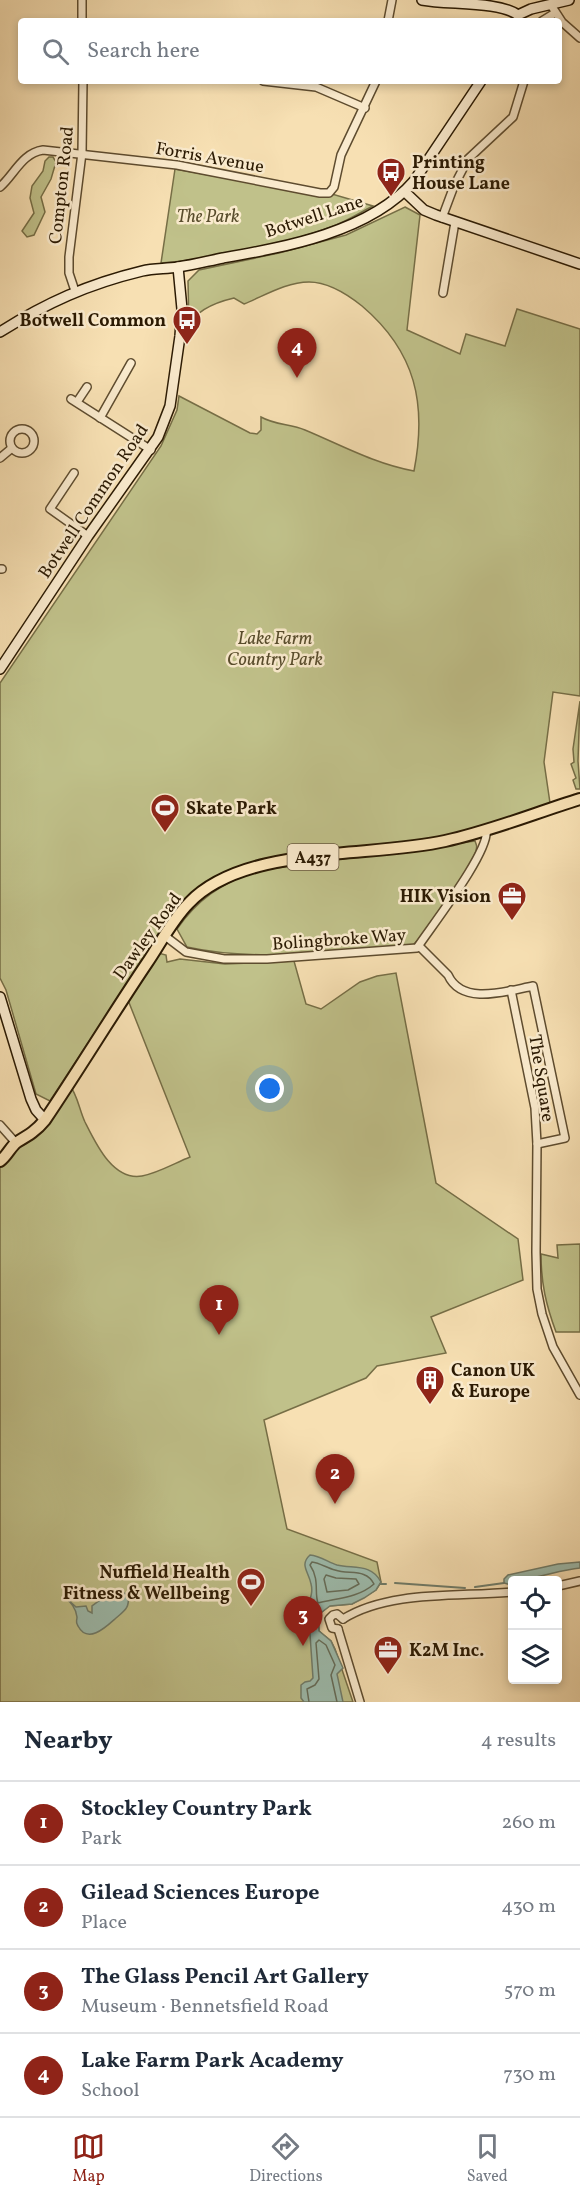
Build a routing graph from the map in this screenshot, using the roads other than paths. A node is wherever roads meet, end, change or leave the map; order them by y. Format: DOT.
graph roads {
  1 [pos="82,0"];
  2 [pos="392,0"];
  3 [pos="422,0"];
  4 [pos="565,0"];
  5 [pos="553,9"];
  6 [pos="82,18"];
  7 [pos="389,18"];
  8 [pos="517,18"];
  9 [pos="545,18"];
  10 [pos="560,18"];
  11 [pos="562,21"];
  12 [pos="580,38"];
  13 [pos="83,84"];
  14 [pos="290,84"];
  15 [pos="375,84"];
  16 [pos="479,84"];
  17 [pos="523,84"];
  18 [pos="365,108"];
  19 [pos="82,153"];
  20 [pos="0,188"];
  21 [pos="405,192"];
  22 [pos="442,218"];
  23 [pos="455,222"];
  24 [pos="580,264"];
  25 [pos="178,267"];
  26 [pos="75,291"];
  27 [pos="442,293"];
  28 [pos="0,332"];
  29 [pos="131,363"];
  30 [pos="87,387"];
  31 [pos="99,418"];
  32 [pos="12,448"];
  33 [pos="151,450"];
  34 [pos="0,458"];
  35 [pos="74,473"];
  36 [pos="88,536"];
  37 [pos="0,669"];
  38 [pos="580,799"];
  39 [pos="486,829"];
  40 [pos="165,936"];
  41 [pos="419,946"];
  42 [pos="511,990"];
  43 [pos="0,997"];
  44 [pos="45,1120"];
  45 [pos="0,1125"];
  46 [pos="16,1143"];
  47 [pos="537,1144"];
  48 [pos="0,1161"];
  49 [pos="580,1395"];
  50 [pos="580,1581"];
  51 [pos="562,1585"];
  52 [pos="508,1592"];
  53 [pos="343,1619"];
  54 [pos="338,1629"];
  55 [pos="360,1702"];
  1 -- 6 [label="street"];
  2 -- 7 [label="street"];
  3 -- 8 [label="street"];
  4 -- 5 [label="street"];
  5 -- 8 [label="street"];
  5 -- 9 [label="street"];
  5 -- 10 [label="street"];
  11 -- 12 [label="street"];
  13 -- 19 [label="street, Compton Road"];
  14 -- 18 [label="street"];
  15 -- 18 [label="street"];
  16 -- 21 [label="street, Botwell Lane"];
  17 -- 22 [label="street"];
  18 -- 19 [label="street, Forris Avenue"];
  19 -- 20 [label="street, Forris Avenue"];
  19 -- 26 [label="street, Compton Road"];
  21 -- 22 [label="street"];
  21 -- 25 [label="street, Botwell Lane"];
  22 -- 23 [label="street"];
  23 -- 24 [label="street"];
  23 -- 27 [label="street"];
  25 -- 26 [label="street, Botwell Lane"];
  25 -- 33 [label="street, Botwell Common Road"];
  26 -- 28 [label="street, Botwell Lane"];
  29 -- 31 [label="street"];
  30 -- 31 [label="street"];
  31 -- 33 [label="street"];
  32 -- 34 [label="street"];
  33 -- 36 [label="street, Botwell Common Road"];
  35 -- 36 [label="street"];
  36 -- 37 [label="street, Botwell Common Road"];
  38 -- 39 [label="main road, Dawley Road / A437"];
  39 -- 40 [label="main road, Dawley Road / A437"];
  39 -- 41 [label="street, Bolingbroke Way"];
  40 -- 41 [label="street, Bolingbroke Way"];
  40 -- 44 [label="main road, Dawley Road / A437"];
  41 -- 42 [label="street, The Square"];
  42 -- 47 [label="street, The Square"];
  42 -- 47 [label="street, The Square"];
  43 -- 44 [label="street"];
  44 -- 46 [label="main road, A437"];
  45 -- 46 [label="street"];
  46 -- 48 [label="main road, A437"];
  47 -- 49 [label="street"];
  50 -- 51 [label="street"];
  52 -- 53 [label="street"];
  53 -- 54 [label="street"];
  53 -- 54 [label="street"];
  54 -- 55 [label="street"];
}
